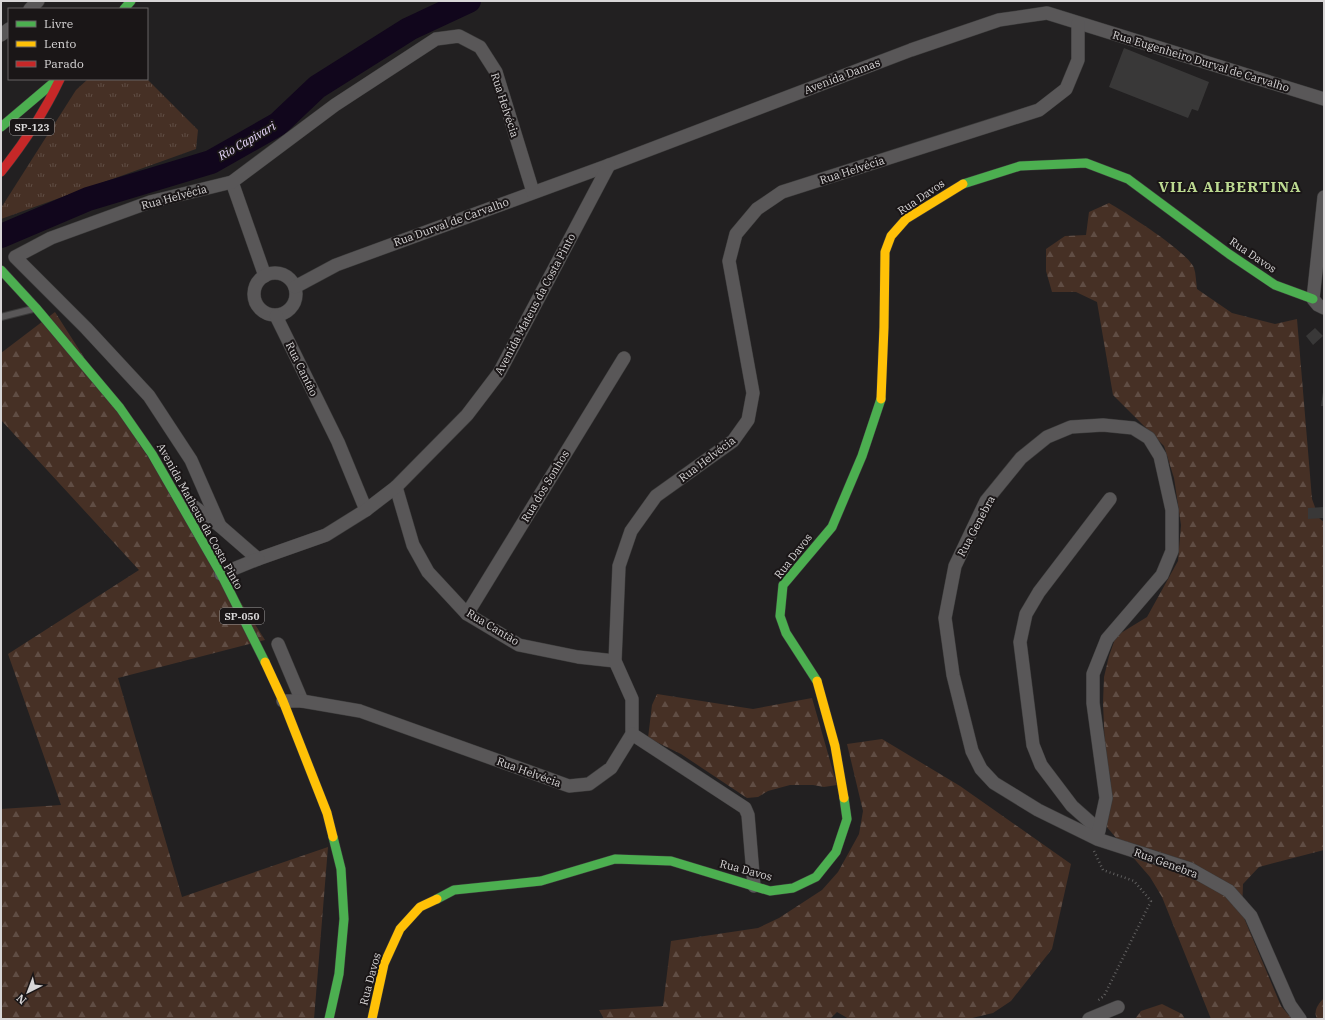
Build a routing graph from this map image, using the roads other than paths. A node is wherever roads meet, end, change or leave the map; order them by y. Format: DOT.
graph roads {
  1 [pos="1078,23"];
  2 [pos="57,80"];
  3 [pos="59,80"];
  4 [pos="1324,99"];
  5 [pos="1,127"];
  6 [pos="609,165"];
  7 [pos="1,172"];
  8 [pos="232,182"];
  9 [pos="533,192"];
  10 [pos="1324,197"];
  11 [pos="15,257"];
  12 [pos="1,265"];
  13 [pos="1,270"];
  14 [pos="265,276"];
  15 [pos="295,287"];
  16 [pos="1312,299"];
  17 [pos="36,308"];
  18 [pos="1324,308"];
  19 [pos="276,316"];
  20 [pos="1,317"];
  21 [pos="624,358"];
  22 [pos="396,487"];
  23 [pos="175,493"];
  24 [pos="1110,499"];
  25 [pos="366,510"];
  26 [pos="220,526"];
  27 [pos="258,560"];
  28 [pos="221,574"];
  29 [pos="467,614"];
  30 [pos="278,644"];
  31 [pos="615,661"];
  32 [pos="283,701"];
  33 [pos="302,701"];
  34 [pos="632,734"];
  35 [pos="1094,834"];
  36 [pos="754,886"];
  37 [pos="1118,1007"];
  38 [pos="329,1019"];
  39 [pos="372,1019"];
  40 [pos="1088,1019"];
  41 [pos="1300,1019"];
  1 -- 4 [label="street, Rua Eugenheiro Durval de Carvalho"];
  1 -- 6 [label="street, Avenida Damas"];
  1 -- 31 [label="street, Rua Helvécia"];
  2 -- 5 [label="street, SP-123"];
  3 -- 7 [label="street, SP-123"];
  6 -- 9 [label="street, Rua Durval de Carvalho"];
  6 -- 22 [label="street, Avenida Mateus da Costa Pinto"];
  8 -- 9 [label="street, Rua Helvécia"];
  8 -- 11 [label="street, Rua Helvécia"];
  8 -- 14 [label="street"];
  9 -- 15 [label="street, Rua Durval de Carvalho"];
  10 -- 16 [label="street"];
  11 -- 12 [label="street, Rua Helvécia"];
  11 -- 26 [label="street"];
  13 -- 17 [label="street, Avenida Matheus da Costa Pinto / SP-050"];
  14 -- 15 [label="street"];
  14 -- 19 [label="street"];
  15 -- 19 [label="street"];
  16 -- 18 [label="street"];
  16 -- 36 [label="street, Rua Davos"];
  17 -- 20 [label="lane"];
  17 -- 23 [label="street, Avenida Matheus da Costa Pinto / SP-050"];
  19 -- 25 [label="street, Rua Cantão"];
  21 -- 29 [label="street, Rua dos Sonhos"];
  22 -- 25 [label="street, Avenida Mateus da Costa Pinto"];
  22 -- 29 [label="street, Rua Cantão"];
  23 -- 26 [label="street"];
  23 -- 28 [label="street, Avenida Matheus da Costa Pinto / SP-050"];
  24 -- 35 [label="street"];
  25 -- 27 [label="street, Avenida Mateus da Costa Pinto"];
  26 -- 27 [label="street"];
  27 -- 28 [label="street, Avenida Mateus da Costa Pinto"];
  28 -- 32 [label="street, Avenida Matheus da Costa Pinto / SP-050"];
  29 -- 31 [label="street, Rua Cantão"];
  30 -- 33 [label="street"];
  31 -- 34 [label="street, Rua Helvécia"];
  32 -- 33 [label="street, Rua Helvécia"];
  32 -- 38 [label="street, Avenida Matheus da Costa Pinto / SP-050"];
  33 -- 34 [label="street, Rua Helvécia"];
  34 -- 36 [label="street"];
  35 -- 35 [label="street, Rua Genebra"];
  35 -- 41 [label="street, Rua Genebra"];
  36 -- 39 [label="street, Rua Davos"];
  37 -- 40 [label="street"];
}
